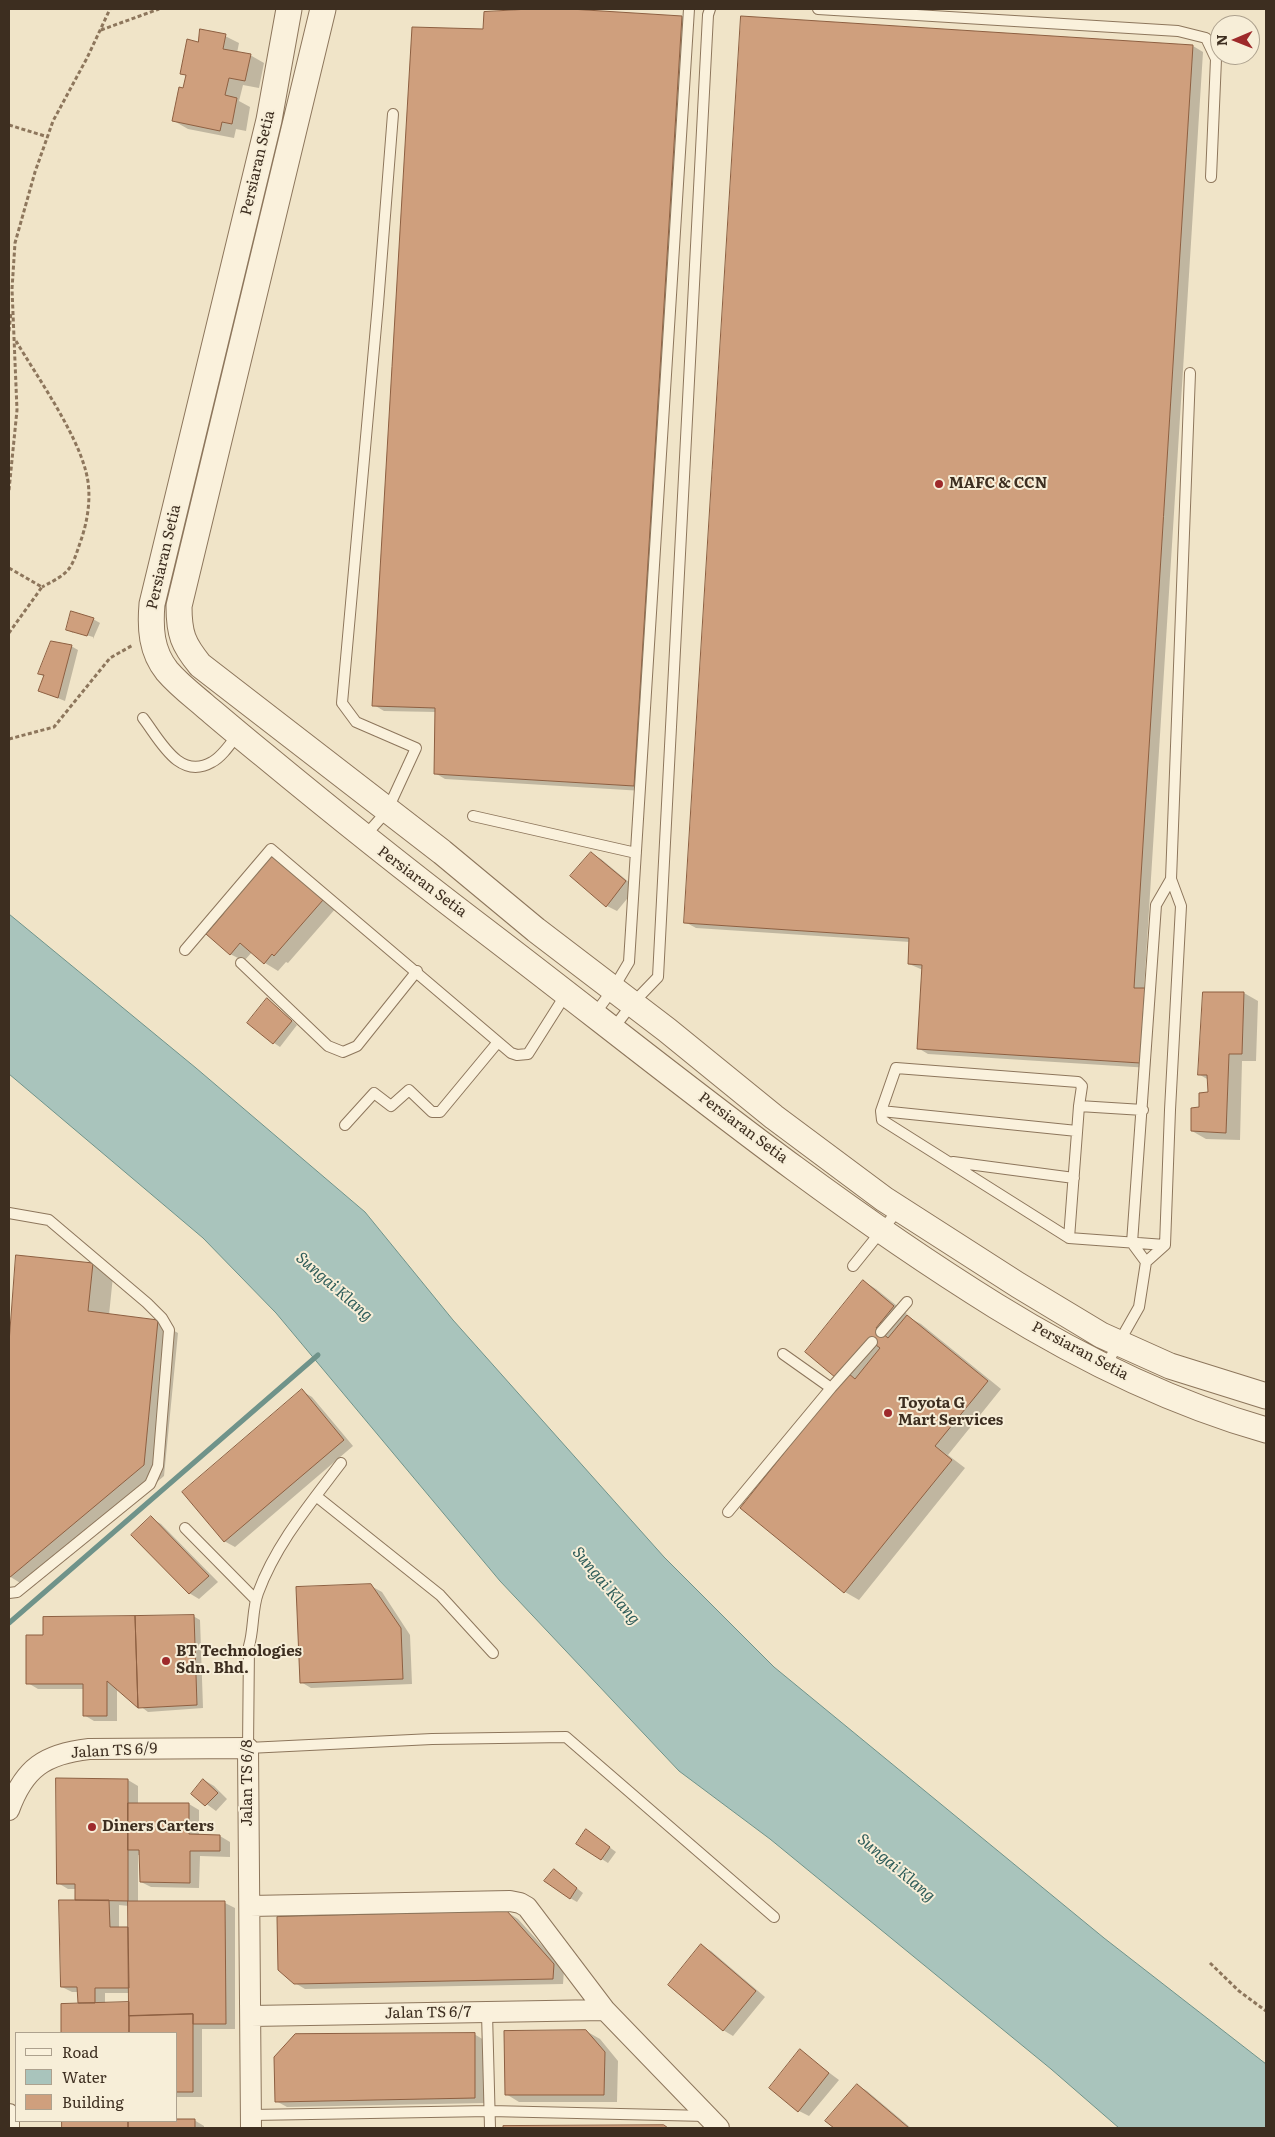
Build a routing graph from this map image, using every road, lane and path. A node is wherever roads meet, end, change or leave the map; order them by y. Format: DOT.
graph roads {
  1 [pos="110,9"];
  2 [pos="159,9"];
  3 [pos="289,9"];
  4 [pos="323,9"];
  5 [pos="689,9"];
  6 [pos="710,9"];
  7 [pos="818,9"];
  8 [pos="101,30"];
  9 [pos="393,114"];
  10 [pos="9,125"];
  11 [pos="48,137"];
  12 [pos="1211,177"];
  13 [pos="12,306"];
  14 [pos="9,331"];
  15 [pos="16,341"];
  16 [pos="1190,373"];
  17 [pos="9,490"];
  18 [pos="9,568"];
  19 [pos="42,587"];
  20 [pos="9,633"];
  21 [pos="182,636"];
  22 [pos="153,640"];
  23 [pos="143,718"];
  24 [pos="238,734"];
  25 [pos="9,739"];
  26 [pos="387,811"];
  27 [pos="473,816"];
  28 [pos="364,837"];
  29 [pos="636,853"];
  30 [pos="1171,879"];
  31 [pos="185,950"];
  32 [pos="241,963"];
  33 [pos="417,971"];
  34 [pos="566,994"];
  35 [pos="622,996"];
  36 [pos="603,1022"];
  37 [pos="498,1042"];
  38 [pos="1079,1106"];
  39 [pos="1143,1110"];
  40 [pos="881,1111"];
  41 [pos="345,1125"];
  42 [pos="1077,1131"];
  43 [pos="948,1162"];
  44 [pos="1074,1178"];
  45 [pos="899,1208"];
  46 [pos="9,1213"];
  47 [pos="882,1230"];
  48 [pos="1069,1238"];
  49 [pos="1132,1243"];
  50 [pos="1165,1245"];
  51 [pos="1146,1262"];
  52 [pos="853,1266"];
  53 [pos="907,1302"];
  54 [pos="881,1332"];
  55 [pos="872,1342"];
  56 [pos="1119,1343"];
  57 [pos="783,1354"];
  58 [pos="1105,1368"];
  59 [pos="831,1388"];
  60 [pos="1266,1396"];
  61 [pos="1266,1430"];
  62 [pos="341,1463"];
  63 [pos="316,1496"];
  64 [pos="728,1512"];
  65 [pos="184,1528"];
  66 [pos="9,1593"];
  67 [pos="256,1600"];
  68 [pos="493,1653"];
  69 [pos="248,1748"];
  70 [pos="9,1810"];
  71 [pos="250,1906"];
  72 [pos="774,1916"];
  73 [pos="1210,1963"];
  74 [pos="605,2010"];
  75 [pos="1266,2011"];
  76 [pos="487,2013"];
  77 [pos="251,2016"];
  78 [pos="490,2111"];
  79 [pos="9,2114"];
  80 [pos="251,2122"];
  81 [pos="714,2122"];
  82 [pos="9,2128"];
  83 [pos="490,2128"];
  1 -- 8 [label="path"];
  2 -- 8 [label="path"];
  3 -- 22 [label="street, Persiaran Setia"];
  4 -- 21 [label="street, Persiaran Setia"];
  5 -- 29 [label="lane"];
  6 -- 35 [label="lane"];
  7 -- 12 [label="lane"];
  8 -- 11 [label="path"];
  9 -- 26 [label="lane"];
  10 -- 11 [label="path"];
  11 -- 13 [label="path"];
  13 -- 14 [label="path"];
  13 -- 15 [label="path"];
  15 -- 17 [label="path"];
  15 -- 19 [label="path"];
  16 -- 30 [label="lane"];
  18 -- 19 [label="path"];
  19 -- 20 [label="path"];
  21 -- 22 [label="street"];
  21 -- 26 [label="street, Persiaran Setia"];
  22 -- 24 [label="street, Persiaran Setia"];
  22 -- 25 [label="path"];
  23 -- 24 [label="lane"];
  24 -- 28 [label="street, Persiaran Setia"];
  26 -- 28 [label="lane"];
  26 -- 35 [label="street, Persiaran Setia"];
  27 -- 29 [label="lane"];
  28 -- 34 [label="street, Persiaran Setia"];
  29 -- 35 [label="lane"];
  30 -- 39 [label="lane"];
  30 -- 50 [label="lane"];
  31 -- 33 [label="lane"];
  32 -- 33 [label="lane"];
  33 -- 37 [label="lane"];
  34 -- 36 [label="street, Persiaran Setia"];
  34 -- 37 [label="lane"];
  35 -- 36 [label="lane"];
  35 -- 36 [label="lane"];
  35 -- 45 [label="street, Persiaran Setia"];
  36 -- 47 [label="street, Persiaran Setia"];
  37 -- 41 [label="lane"];
  38 -- 39 [label="lane"];
  38 -- 40 [label="lane"];
  38 -- 42 [label="lane"];
  39 -- 49 [label="lane"];
  40 -- 42 [label="lane"];
  40 -- 43 [label="lane"];
  42 -- 44 [label="lane"];
  43 -- 44 [label="lane"];
  43 -- 48 [label="lane"];
  44 -- 48 [label="lane"];
  45 -- 47 [label="lane"];
  45 -- 56 [label="street, Persiaran Setia"];
  46 -- 66 [label="lane"];
  47 -- 52 [label="lane"];
  47 -- 58 [label="street, Persiaran Setia"];
  48 -- 49 [label="lane"];
  49 -- 50 [label="lane"];
  49 -- 51 [label="lane"];
  50 -- 51 [label="lane"];
  51 -- 56 [label="lane"];
  53 -- 54 [label="lane"];
  55 -- 59 [label="lane"];
  56 -- 58 [label="lane"];
  56 -- 60 [label="street, Persiaran Setia"];
  57 -- 59 [label="lane"];
  58 -- 61 [label="street, Persiaran Setia"];
  59 -- 64 [label="lane"];
  62 -- 63 [label="lane, Jalan TS 6/8"];
  63 -- 67 [label="lane, Jalan TS 6/8"];
  63 -- 68 [label="lane"];
  65 -- 67 [label="lane"];
  67 -- 69 [label="lane, Jalan TS 6/8"];
  69 -- 70 [label="street, Jalan TS 6/9"];
  69 -- 71 [label="street, Jalan TS 6/8"];
  69 -- 72 [label="lane"];
  71 -- 74 [label="street"];
  71 -- 77 [label="street, Jalan TS 6/8"];
  73 -- 75 [label="path"];
  74 -- 76 [label="street, Jalan TS 6/7"];
  74 -- 81 [label="street"];
  76 -- 77 [label="street, Jalan TS 6/7"];
  76 -- 78 [label="lane"];
  77 -- 80 [label="street, Jalan TS 6/8"];
  78 -- 80 [label="lane"];
  78 -- 81 [label="lane"];
  78 -- 83 [label="lane"];
  79 -- 82 [label="street"];
}
